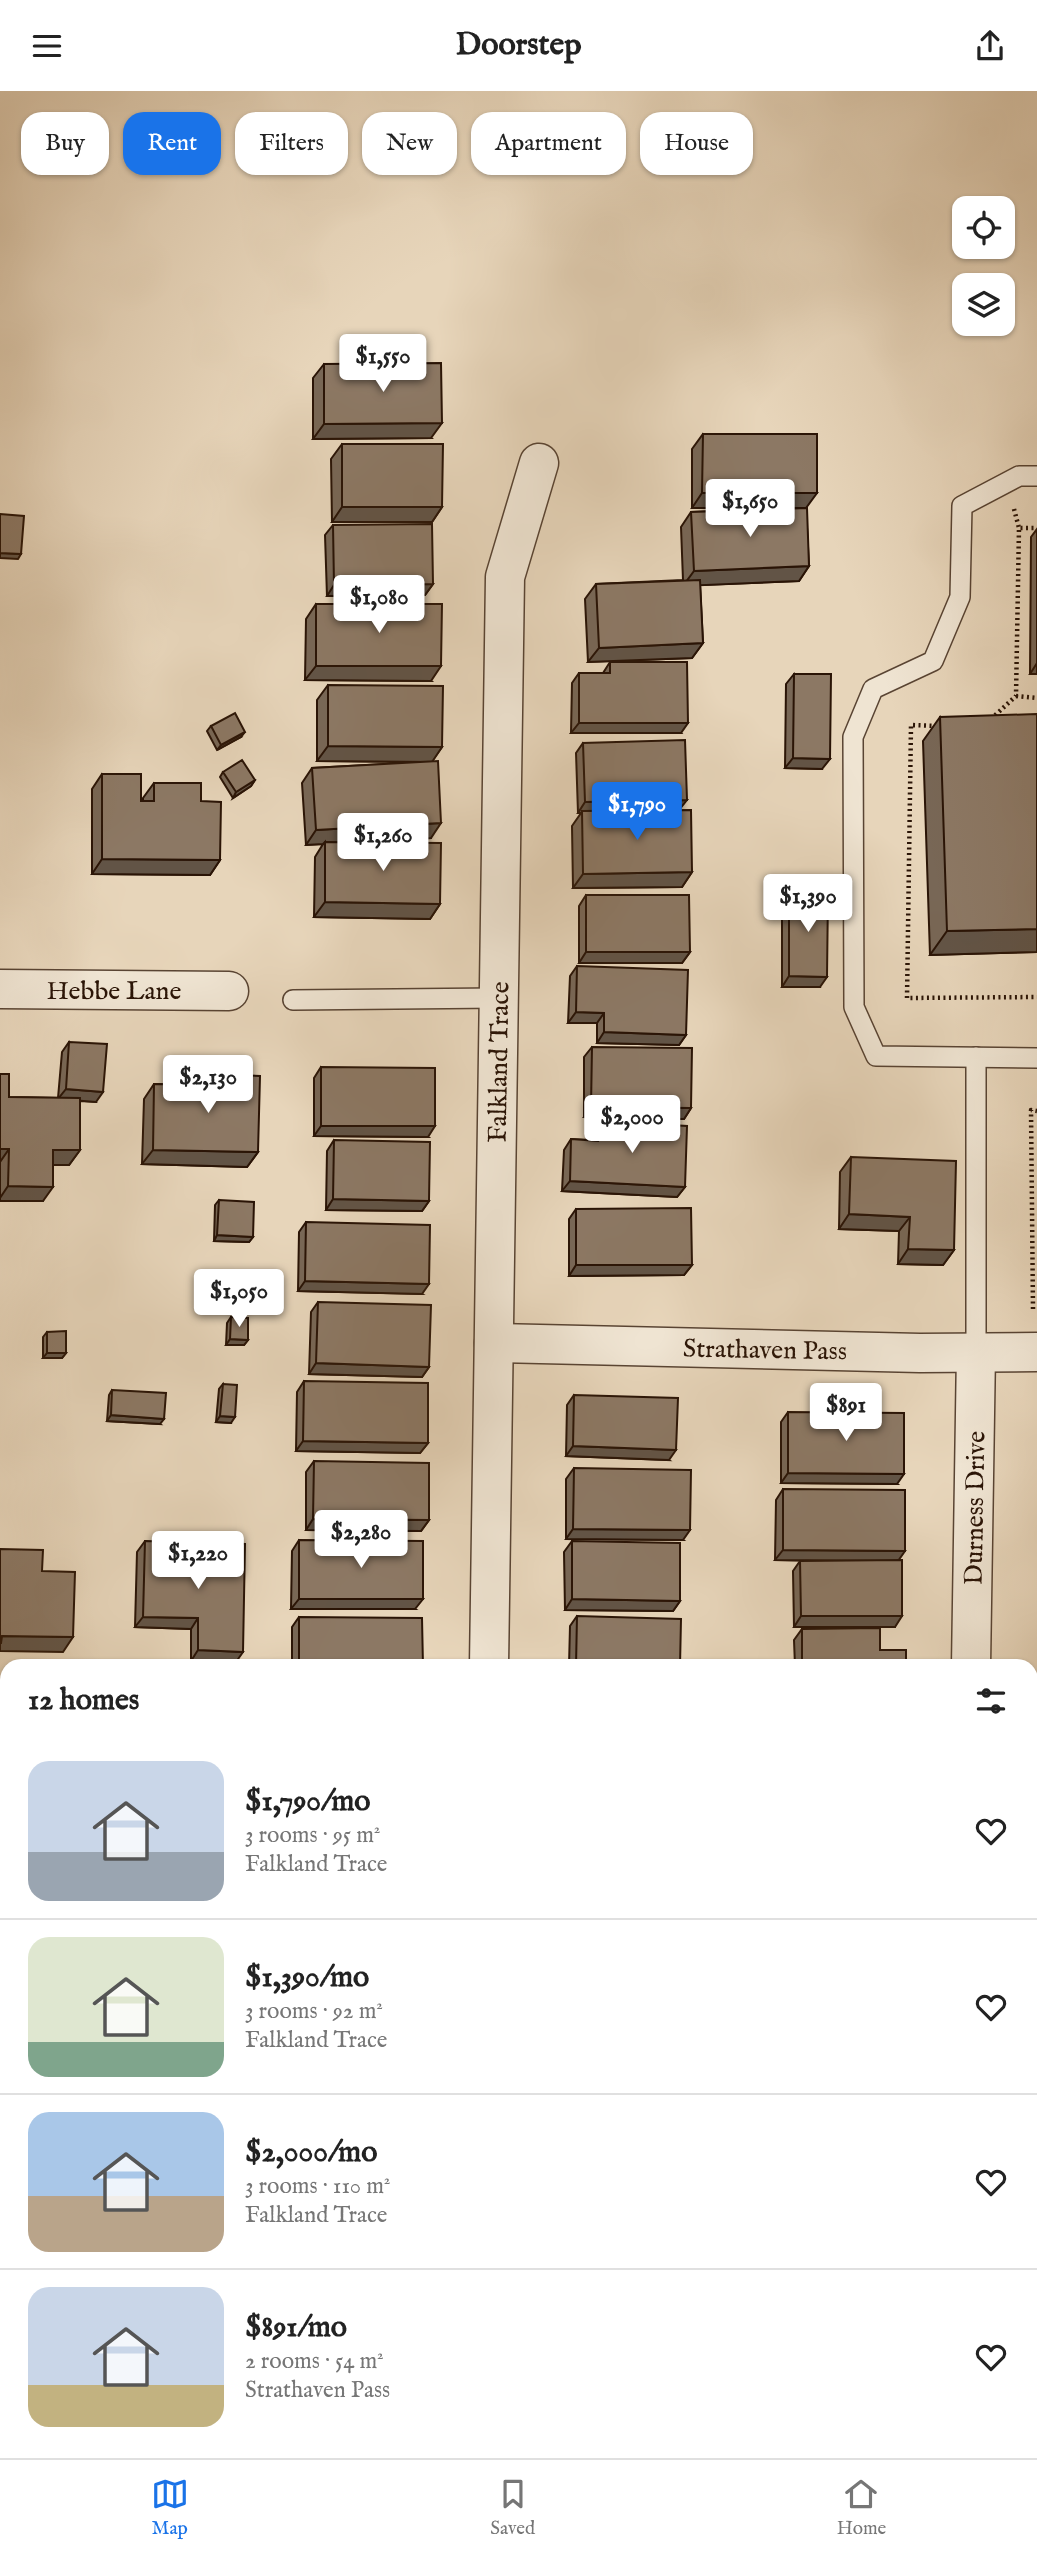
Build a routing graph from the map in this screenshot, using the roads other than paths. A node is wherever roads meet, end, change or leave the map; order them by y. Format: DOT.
graph roads {
  1 [pos="539,463"];
  2 [pos="1037,476"];
  3 [pos="0,989"];
  4 [pos="229,991"];
  5 [pos="498,998"];
  6 [pos="293,1000"];
  7 [pos="975,1057"];
  8 [pos="1037,1058"];
  9 [pos="494,1343"];
  10 [pos="976,1350"];
  11 [pos="1037,1352"];
  12 [pos="489,1659"];
  13 [pos="971,1659"];
  1 -- 5 [label="street, Falkland Trace"];
  2 -- 7 [label="lane"];
  3 -- 4 [label="street, Hebbe Lane"];
  5 -- 6 [label="lane"];
  5 -- 9 [label="street, Falkland Trace"];
  7 -- 8 [label="lane"];
  7 -- 10 [label="lane"];
  9 -- 10 [label="street, Strathaven Pass"];
  9 -- 12 [label="street, Falkland Trace"];
  10 -- 11 [label="street, Strathaven Pass"];
  10 -- 13 [label="street, Durness Drive"];
}
